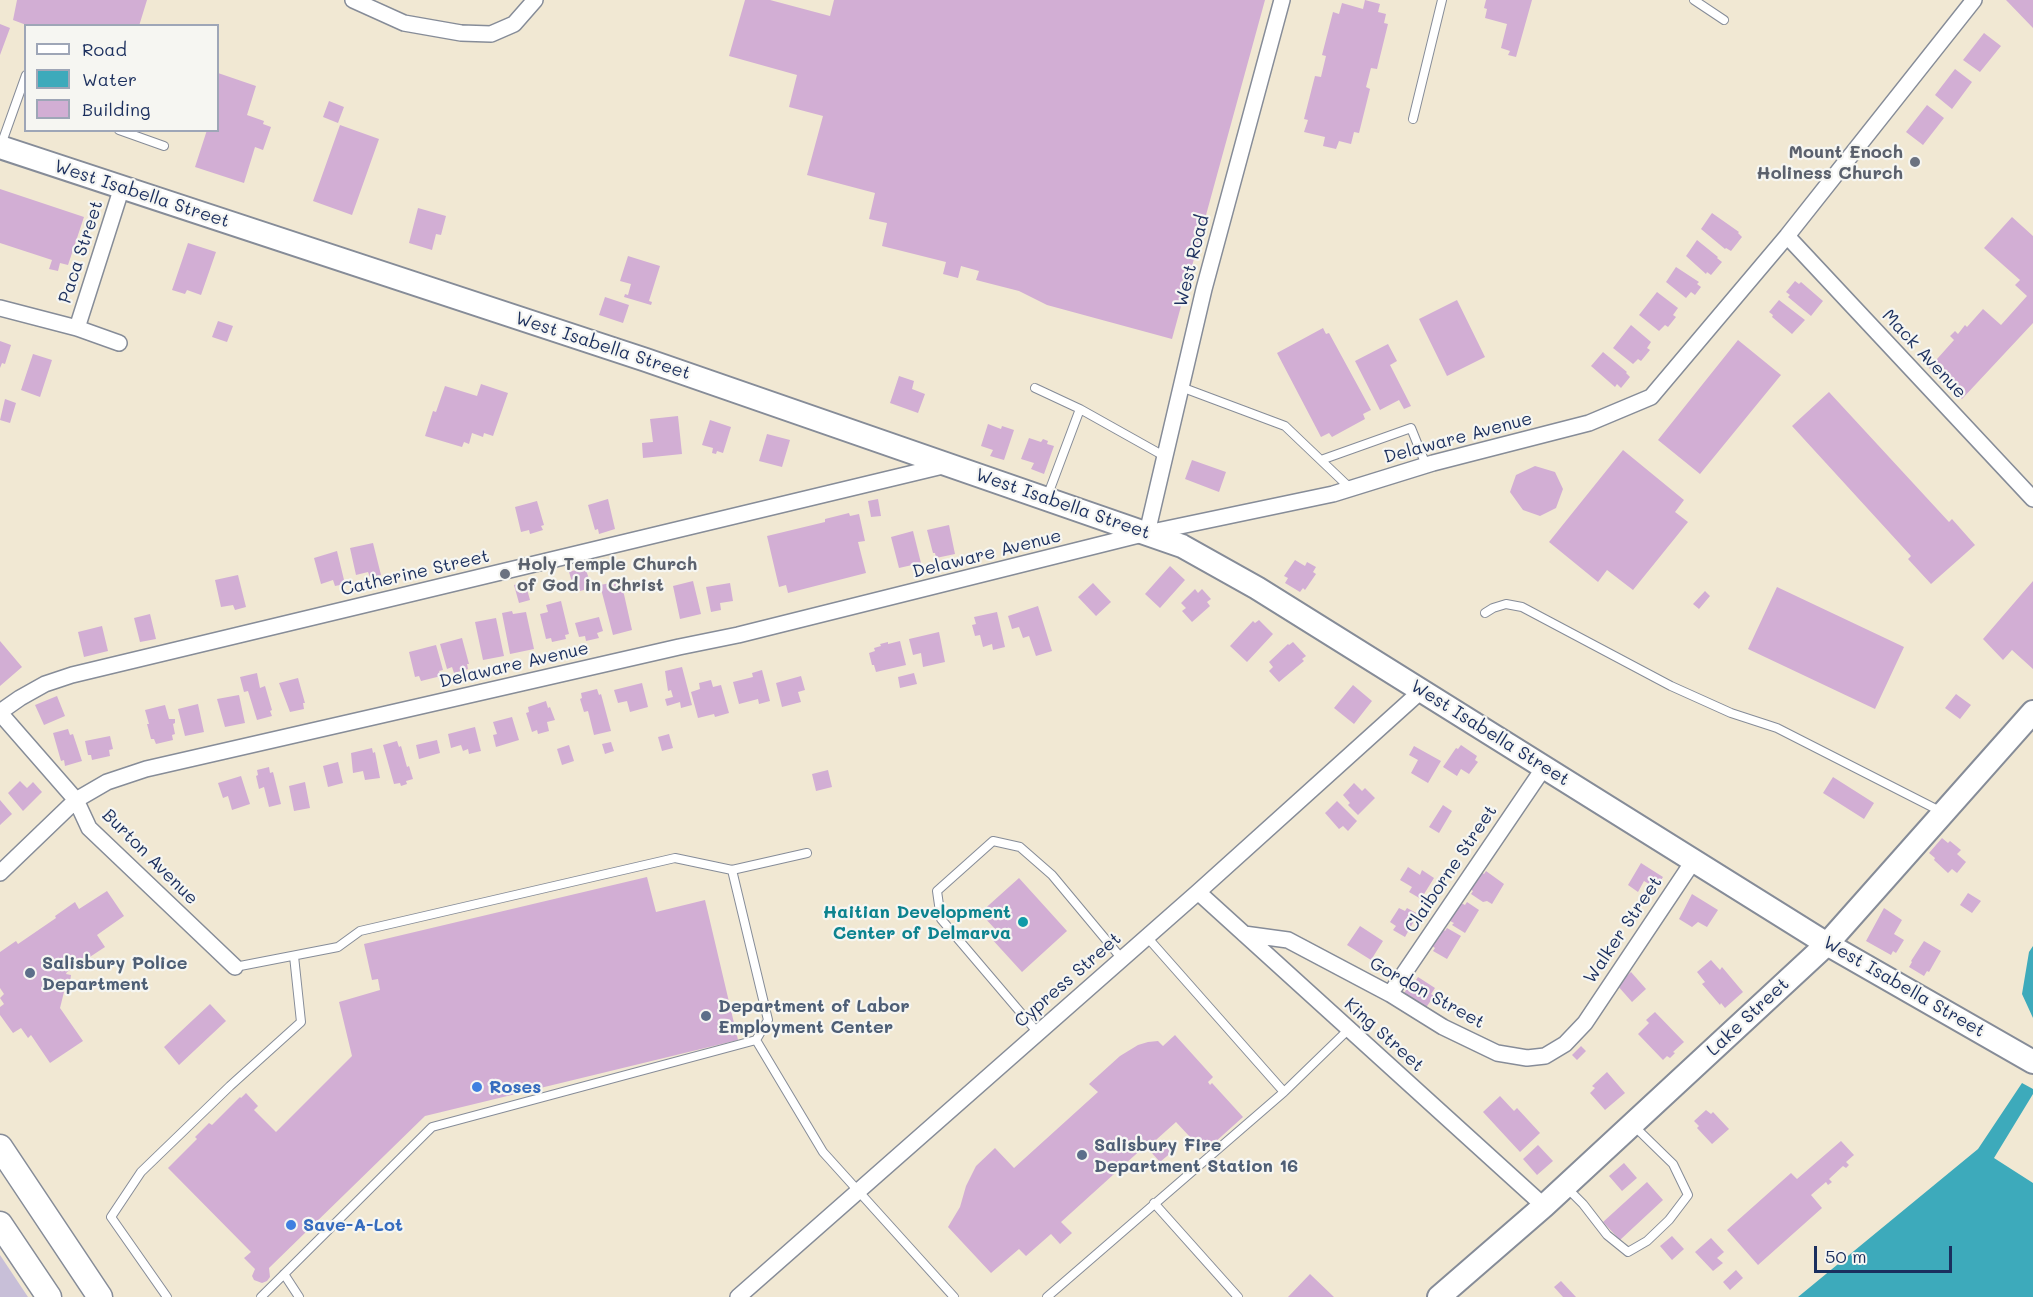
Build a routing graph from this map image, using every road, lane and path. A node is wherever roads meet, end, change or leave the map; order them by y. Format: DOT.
graph roads {
  1 [pos="353,0"];
  2 [pos="535,0"];
  3 [pos="1282,0"];
  4 [pos="1442,0"];
  5 [pos="1694,0"];
  6 [pos="1974,0"];
  7 [pos="1724,20"];
  8 [pos="22,97"];
  9 [pos="1413,119"];
  10 [pos="125,132"];
  11 [pos="164,146"];
  12 [pos="0,147"];
  13 [pos="122,187"];
  14 [pos="1787,236"];
  15 [pos="0,308"];
  16 [pos="77,328"];
  17 [pos="120,343"];
  18 [pos="1181,387"];
  19 [pos="1035,388"];
  20 [pos="1080,410"];
  21 [pos="1164,456"];
  22 [pos="1321,460"];
  23 [pos="951,464"];
  24 [pos="1426,465"];
  25 [pos="1350,488"];
  26 [pos="1046,498"];
  27 [pos="2033,498"];
  28 [pos="1148,533"];
  29 [pos="1485,613"];
  30 [pos="1421,691"];
  31 [pos="0,712"];
  32 [pos="2033,712"];
  33 [pos="1545,766"];
  34 [pos="76,800"];
  35 [pos="1942,813"];
  36 [pos="807,853"];
  37 [pos="1694,860"];
  38 [pos="732,870"];
  39 [pos="0,873"];
  40 [pos="1198,892"];
  41 [pos="1244,934"];
  42 [pos="1147,937"];
  43 [pos="1827,944"];
  44 [pos="294,956"];
  45 [pos="1122,959"];
  46 [pos="235,967"];
  47 [pos="1390,994"];
  48 [pos="1585,1023"];
  49 [pos="1349,1029"];
  50 [pos="1038,1033"];
  51 [pos="756,1040"];
  52 [pos="2033,1062"];
  53 [pos="1284,1092"];
  54 [pos="1632,1124"];
  55 [pos="0,1147"];
  56 [pos="1565,1186"];
  57 [pos="858,1192"];
  58 [pos="1154,1203"];
  59 [pos="1545,1206"];
  60 [pos="0,1224"];
  61 [pos="284,1274"];
  62 [pos="49,1297"];
  63 [pos="100,1297"];
  64 [pos="167,1297"];
  65 [pos="261,1297"];
  66 [pos="299,1297"];
  67 [pos="738,1297"];
  68 [pos="954,1297"];
  69 [pos="1047,1297"];
  70 [pos="1238,1297"];
  71 [pos="1439,1297"];
  1 -- 2 [label="street"];
  3 -- 18 [label="street, West Road"];
  4 -- 9 [label="lane"];
  5 -- 7 [label="lane"];
  6 -- 14 [label="street, Delaware Avenue"];
  8 -- 12 [label="lane"];
  10 -- 11 [label="lane"];
  12 -- 13 [label="street, West Isabella Street"];
  13 -- 16 [label="street, Paca Street"];
  13 -- 23 [label="street, West Isabella Street"];
  14 -- 24 [label="street, Delaware Avenue"];
  14 -- 27 [label="street, Mack Avenue"];
  15 -- 16 [label="street"];
  16 -- 17 [label="street"];
  18 -- 21 [label="street, West Road"];
  18 -- 22 [label="lane"];
  19 -- 20 [label="lane"];
  20 -- 21 [label="lane"];
  20 -- 26 [label="lane"];
  21 -- 28 [label="street, West Road"];
  22 -- 24 [label="lane"];
  22 -- 25 [label="lane"];
  23 -- 26 [label="street, West Isabella Street"];
  23 -- 31 [label="street, Catherine Street"];
  24 -- 25 [label="street, Delaware Avenue"];
  25 -- 28 [label="street, Delaware Avenue"];
  26 -- 28 [label="street, West Isabella Street"];
  28 -- 30 [label="street, West Isabella Street"];
  28 -- 34 [label="street, Delaware Avenue"];
  29 -- 35 [label="lane"];
  30 -- 33 [label="street, West Isabella Street"];
  30 -- 40 [label="street, Cypress Street"];
  31 -- 34 [label="street, Burton Avenue"];
  32 -- 35 [label="street, Lake Street"];
  33 -- 37 [label="street, West Isabella Street"];
  33 -- 47 [label="street, Claiborne Street"];
  34 -- 39 [label="street, Delaware Avenue"];
  34 -- 46 [label="street, Burton Avenue"];
  35 -- 43 [label="street, Lake Street"];
  36 -- 38 [label="lane"];
  37 -- 43 [label="street, West Isabella Street"];
  37 -- 48 [label="street, Walker Street"];
  38 -- 44 [label="lane"];
  38 -- 51 [label="lane"];
  40 -- 41 [label="street, King Street"];
  40 -- 42 [label="street, Cypress Street"];
  41 -- 47 [label="street, Gordon Street"];
  41 -- 49 [label="street, King Street"];
  42 -- 45 [label="street, Cypress Street"];
  42 -- 53 [label="lane"];
  43 -- 52 [label="street, West Isabella Street"];
  43 -- 54 [label="street, Lake Street"];
  44 -- 46 [label="lane"];
  44 -- 64 [label="lane"];
  45 -- 50 [label="street, Cypress Street"];
  45 -- 50 [label="lane"];
  47 -- 48 [label="street, Gordon Street"];
  49 -- 53 [label="lane"];
  49 -- 59 [label="street, King Street"];
  50 -- 57 [label="street, Cypress Street"];
  51 -- 57 [label="lane"];
  51 -- 61 [label="lane"];
  53 -- 58 [label="lane"];
  54 -- 56 [label="street, Lake Street"];
  54 -- 56 [label="lane"];
  55 -- 63 [label="main road"];
  56 -- 59 [label="street, Lake Street"];
  57 -- 67 [label="street, Cypress Street"];
  57 -- 68 [label="lane"];
  58 -- 69 [label="lane"];
  58 -- 70 [label="lane"];
  59 -- 71 [label="street, Lake Street"];
  60 -- 62 [label="main road"];
  61 -- 65 [label="lane"];
  61 -- 66 [label="lane"];
}
